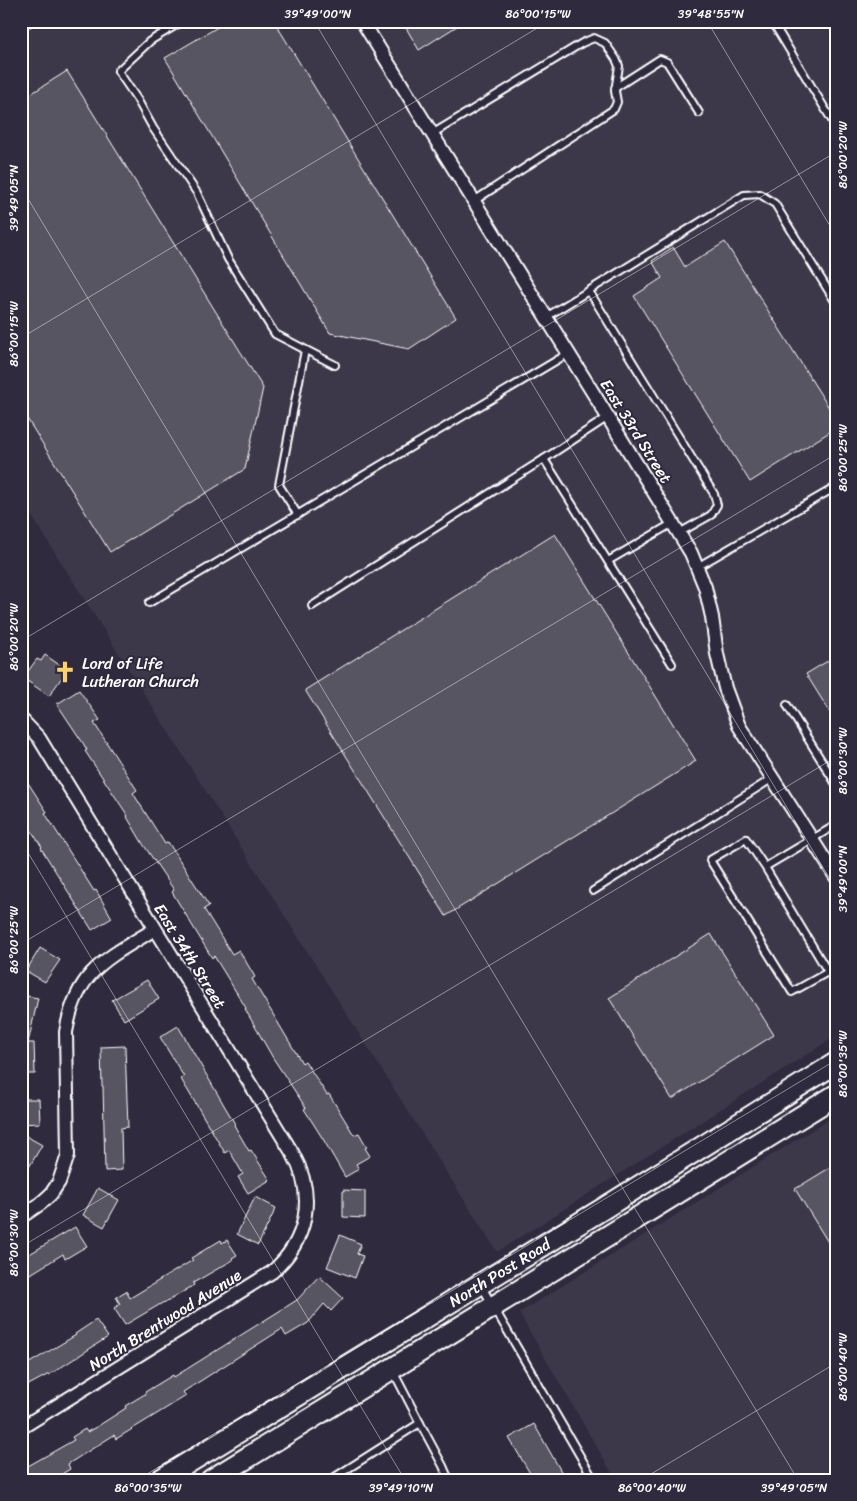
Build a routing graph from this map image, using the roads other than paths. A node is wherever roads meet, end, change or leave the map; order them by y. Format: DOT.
graph roads {
  1 [pos="183,21"];
  2 [pos="362,21"];
  3 [pos="772,21"];
  4 [pos="615,88"];
  5 [pos="699,113"];
  6 [pos="836,127"];
  7 [pos="432,134"];
  8 [pos="474,201"];
  9 [pos="589,291"];
  10 [pos="836,303"];
  11 [pos="546,317"];
  12 [pos="305,350"];
  13 [pos="569,353"];
  14 [pos="335,365"];
  15 [pos="608,417"];
  16 [pos="544,459"];
  17 [pos="836,487"];
  18 [pos="298,515"];
  19 [pos="676,528"];
  20 [pos="608,561"];
  21 [pos="697,567"];
  22 [pos="150,603"];
  23 [pos="312,606"];
  24 [pos="672,664"];
  25 [pos="788,705"];
  26 [pos="21,719"];
  27 [pos="773,778"];
  28 [pos="836,784"];
  29 [pos="836,825"];
  30 [pos="812,839"];
  31 [pos="764,867"];
  32 [pos="836,878"];
  33 [pos="593,891"];
  34 [pos="155,929"];
  35 [pos="836,1063"];
  36 [pos="836,1095"];
  37 [pos="21,1217"];
  38 [pos="304,1221"];
  39 [pos="480,1284"];
  40 [pos="494,1306"];
  41 [pos="392,1369"];
  42 [pos="420,1423"];
  43 [pos="21,1428"];
  44 [pos="169,1477"];
  45 [pos="211,1480"];
  46 [pos="330,1480"];
  47 [pos="449,1480"];
  48 [pos="594,1480"];
  1 -- 12 [label="lane"];
  2 -- 7 [label="street, East 33rd Street"];
  3 -- 6 [label="lane"];
  4 -- 5 [label="lane"];
  4 -- 7 [label="lane"];
  4 -- 8 [label="lane"];
  7 -- 8 [label="street, East 33rd Street"];
  8 -- 11 [label="street, East 33rd Street"];
  9 -- 10 [label="lane"];
  9 -- 11 [label="lane"];
  9 -- 19 [label="lane"];
  11 -- 13 [label="street, East 33rd Street"];
  12 -- 14 [label="lane"];
  12 -- 18 [label="lane"];
  13 -- 15 [label="street, East 33rd Street"];
  13 -- 18 [label="lane"];
  15 -- 16 [label="lane"];
  15 -- 19 [label="street, East 33rd Street"];
  16 -- 20 [label="lane"];
  16 -- 23 [label="lane"];
  17 -- 21 [label="lane"];
  18 -- 22 [label="lane"];
  19 -- 20 [label="lane"];
  19 -- 21 [label="street, East 33rd Street"];
  20 -- 24 [label="lane"];
  21 -- 27 [label="street, East 33rd Street"];
  25 -- 28 [label="lane"];
  26 -- 34 [label="street, East 34th Street"];
  27 -- 30 [label="street, East 33rd Street"];
  27 -- 33 [label="lane"];
  29 -- 30 [label="lane"];
  30 -- 31 [label="lane"];
  30 -- 32 [label="street, East 33rd Street"];
  31 -- 31 [label="lane"];
  34 -- 37 [label="street"];
  34 -- 38 [label="street, East 34th Street"];
  35 -- 39 [label="main road, North Post Road"];
  36 -- 40 [label="main road, North Post Road"];
  38 -- 43 [label="street, North Brentwood Avenue"];
  39 -- 40 [label="lane"];
  39 -- 44 [label="main road, North Post Road"];
  40 -- 41 [label="main road, North Post Road"];
  40 -- 48 [label="lane"];
  41 -- 42 [label="lane"];
  41 -- 45 [label="main road, North Post Road"];
  42 -- 46 [label="lane"];
  42 -- 47 [label="lane"];
}
